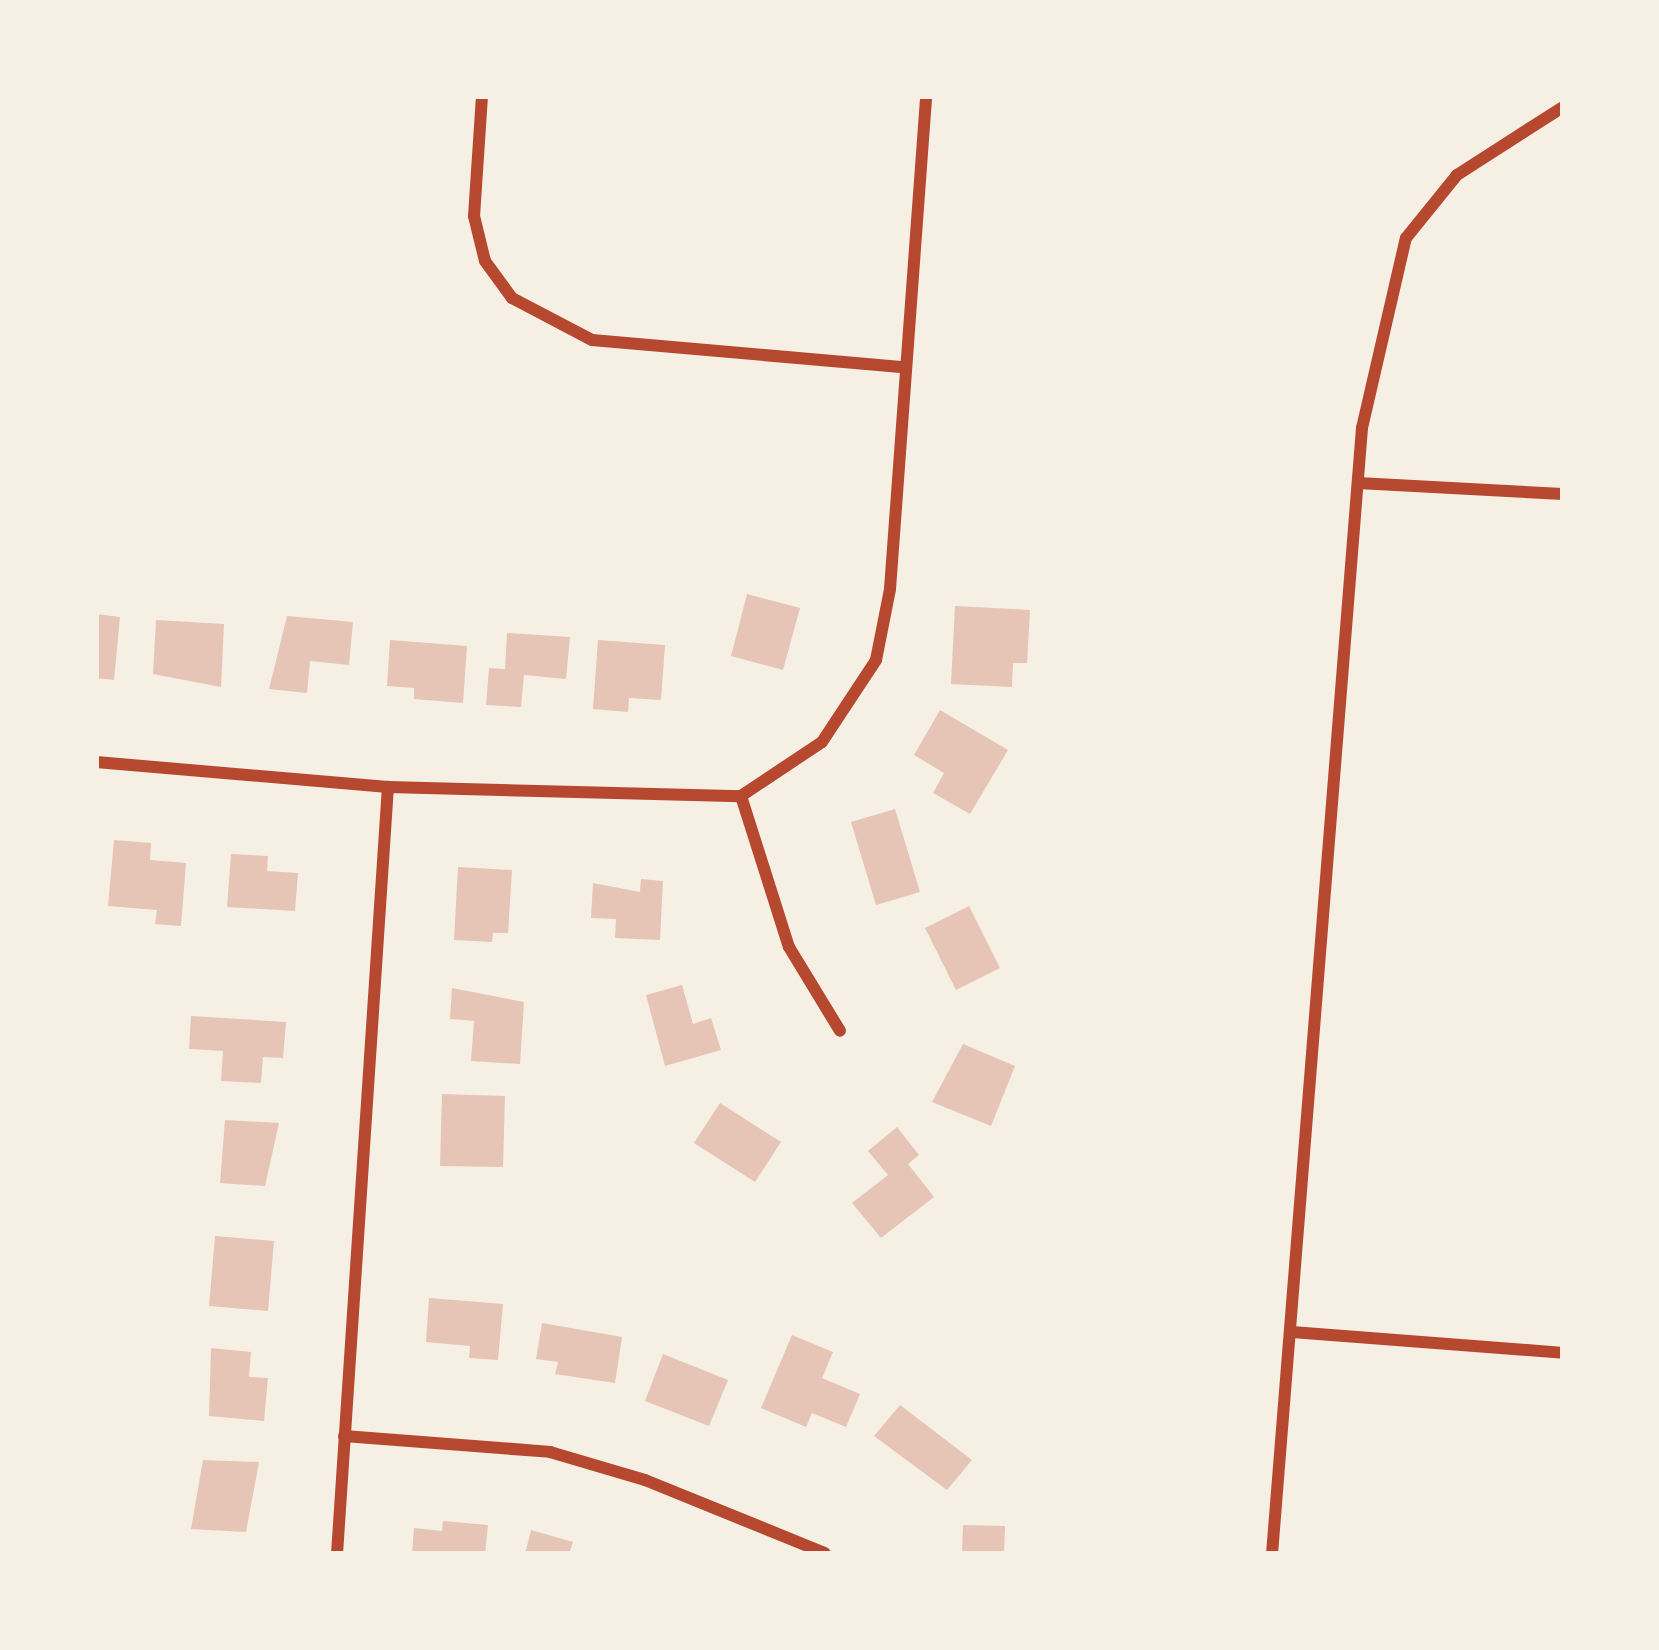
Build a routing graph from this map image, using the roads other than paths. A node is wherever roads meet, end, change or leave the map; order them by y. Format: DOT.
graph roads {
  1 [pos="482,96"];
  2 [pos="926,96"];
  3 [pos="1563,107"];
  4 [pos="901,367"];
  5 [pos="1358,483"];
  6 [pos="1563,494"];
  7 [pos="96,763"];
  8 [pos="388,787"];
  9 [pos="741,796"];
  10 [pos="840,1031"];
  11 [pos="1292,1332"];
  12 [pos="1563,1353"];
  13 [pos="344,1436"];
  14 [pos="825,1553"];
  15 [pos="337,1554"];
  16 [pos="1272,1554"];
  1 -- 4 [label="street"];
  2 -- 4 [label="street"];
  3 -- 5 [label="street"];
  4 -- 9 [label="street"];
  5 -- 6 [label="street"];
  5 -- 11 [label="street"];
  7 -- 8 [label="street"];
  8 -- 9 [label="street"];
  8 -- 13 [label="street"];
  9 -- 10 [label="street"];
  11 -- 12 [label="street"];
  11 -- 16 [label="street"];
  13 -- 14 [label="street"];
  13 -- 15 [label="street"];
}
